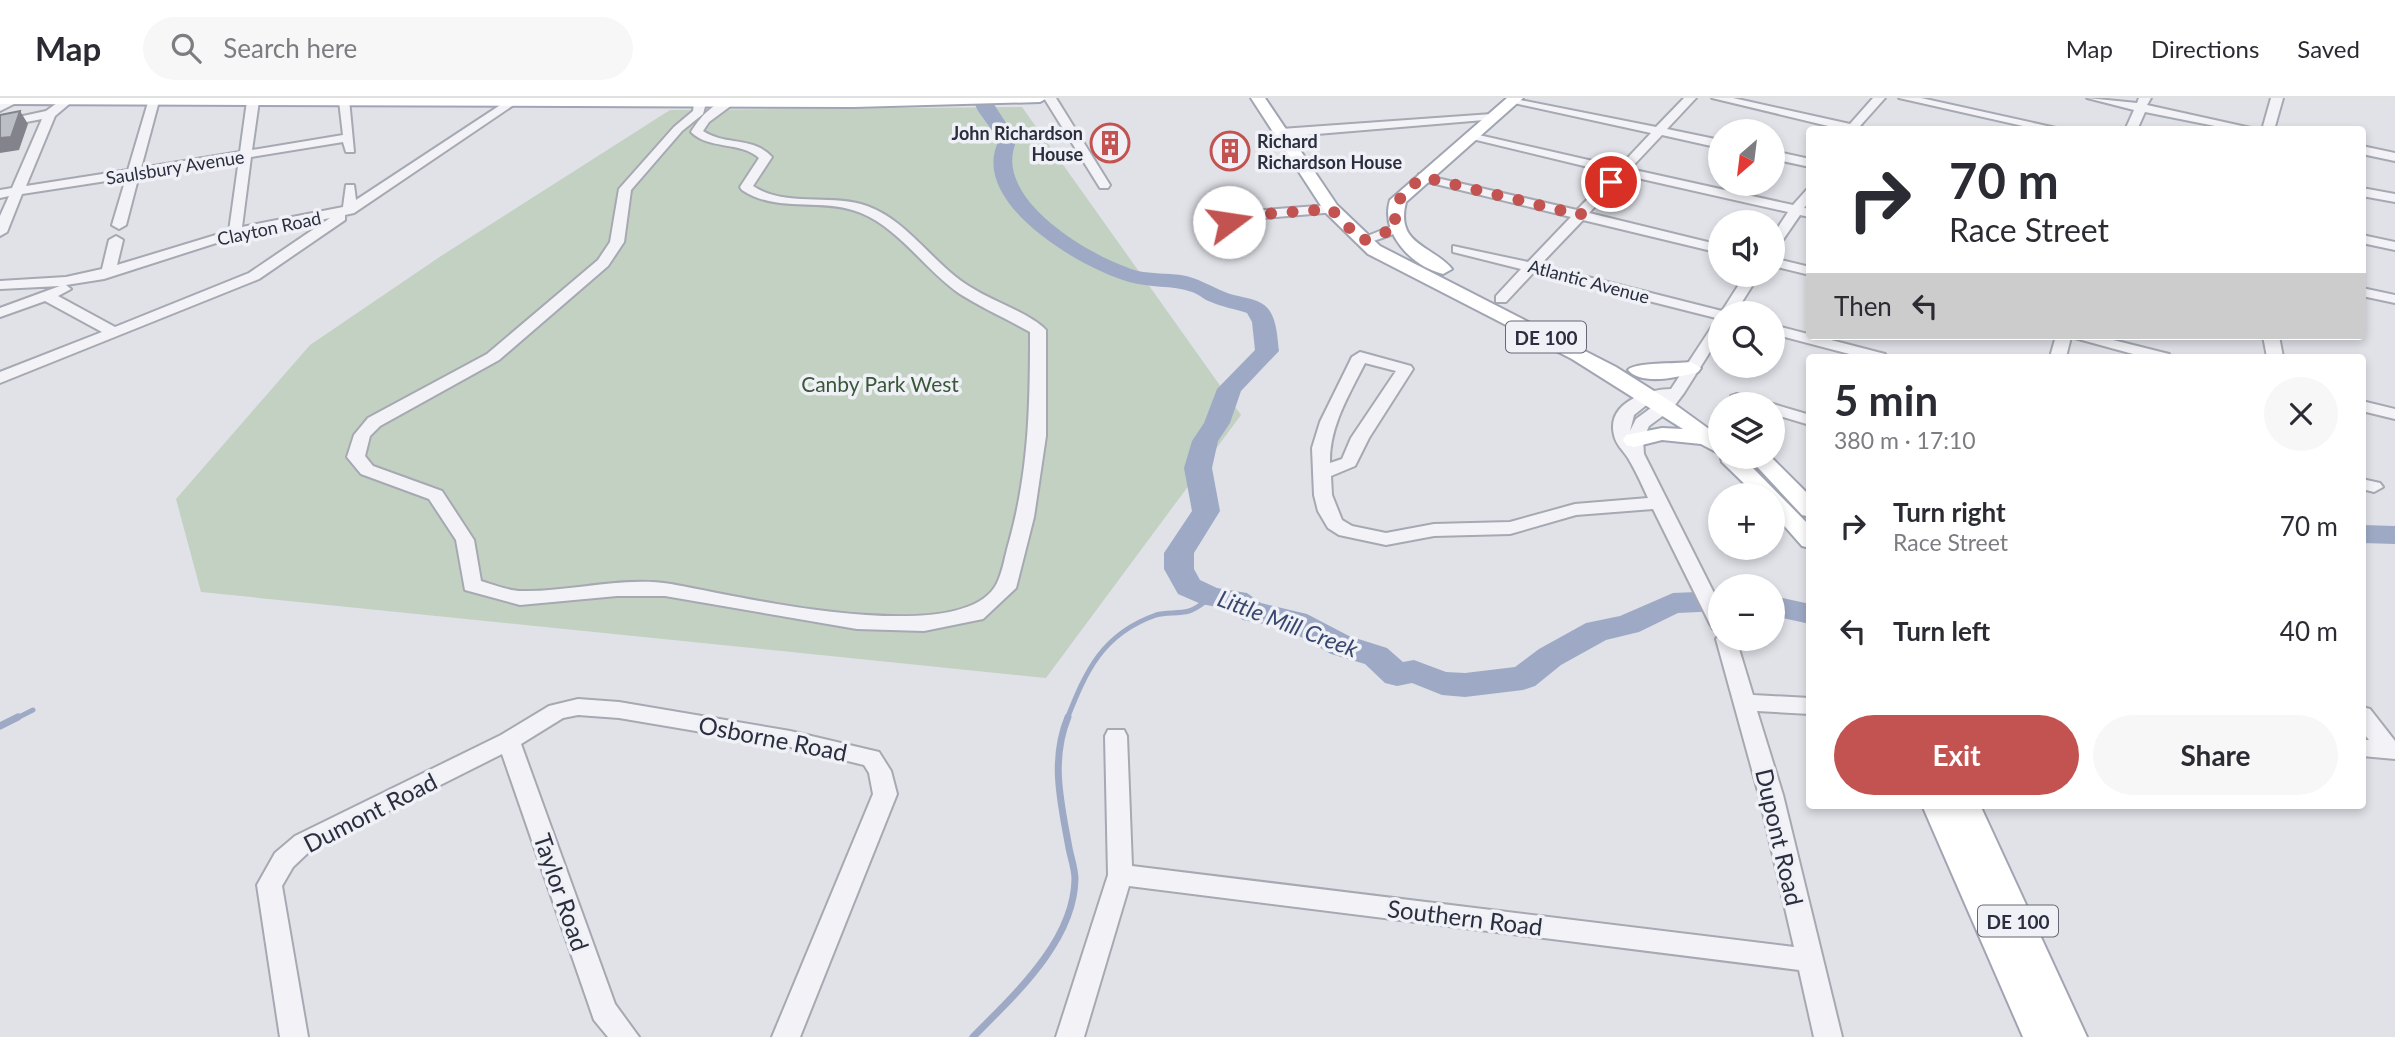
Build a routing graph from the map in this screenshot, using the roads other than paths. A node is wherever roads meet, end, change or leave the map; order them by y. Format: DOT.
graph roads {
  1 [pos="1040,98"];
  2 [pos="1049,98"];
  3 [pos="1258,98"];
  4 [pos="1690,98"];
  5 [pos="1718,98"];
  6 [pos="1879,98"];
  7 [pos="1905,98"];
  8 [pos="2093,98"];
  9 [pos="2277,98"];
  10 [pos="18,99"];
  11 [pos="120,99"];
  12 [pos="225,99"];
  13 [pos="437,99"];
  14 [pos="1515,99"];
  15 [pos="68,100"];
  16 [pos="294,100"];
  17 [pos="565,100"];
  18 [pos="838,100"];
  19 [pos="1000,100"];
  20 [pos="153,101"];
  21 [pos="253,101"];
  22 [pos="345,102"];
  23 [pos="512,102"];
  24 [pos="700,103"];
  25 [pos="728,103"];
  26 [pos="2143,103"];
  27 [pos="0,104"];
  28 [pos="50,114"];
  29 [pos="1492,117"];
  30 [pos="0,124"];
  31 [pos="1842,126"];
  32 [pos="1857,126"];
  33 [pos="2041,126"];
  34 [pos="2133,126"];
  35 [pos="2238,126"];
  36 [pos="2269,126"];
  37 [pos="1659,131"];
  38 [pos="1282,133"];
  39 [pos="1470,136"];
  40 [pos="1708,141"];
  41 [pos="2366,151"];
  42 [pos="244,156"];
  43 [pos="2395,156"];
  44 [pos="1785,158"];
  45 [pos="1806,162"];
  46 [pos="1622,170"];
  47 [pos="135,173"];
  48 [pos="1423,177"];
  49 [pos="1104,186"];
  50 [pos="350,188"];
  51 [pos="19,191"];
  52 [pos="2366,193"];
  53 [pos="0,194"];
  54 [pos="2395,198"];
  55 [pos="349,209"];
  56 [pos="1331,209"];
  57 [pos="1803,212"];
  58 [pos="1580,215"];
  59 [pos="1229,222"];
  60 [pos="120,225"];
  61 [pos="1397,228"];
  62 [pos="1785,231"];
  63 [pos="0,232"];
  64 [pos="235,233"];
  65 [pos="116,240"];
  66 [pos="2366,240"];
  67 [pos="1362,241"];
  68 [pos="1708,246"];
  69 [pos="2395,246"];
  70 [pos="1458,249"];
  71 [pos="1785,265"];
  72 [pos="1532,266"];
  73 [pos="1806,270"];
  74 [pos="108,272"];
  75 [pos="0,285"];
  76 [pos="2366,293"];
  77 [pos="47,296"];
  78 [pos="2395,299"];
  79 [pos="1498,305"];
  80 [pos="0,313"];
  81 [pos="1708,313"];
  82 [pos="1785,332"];
  83 [pos="115,333"];
  84 [pos="1806,338"];
  85 [pos="1815,340"];
  86 [pos="2094,340"];
  87 [pos="1708,343"];
  88 [pos="1868,354"];
  89 [pos="2151,354"];
  90 [pos="1691,368"];
  91 [pos="1638,370"];
  92 [pos="0,378"];
  93 [pos="1664,398"];
  94 [pos="2366,407"];
  95 [pos="1785,413"];
  96 [pos="2395,414"];
  97 [pos="1806,419"];
  98 [pos="1708,431"];
  99 [pos="1708,437"];
  100 [pos="1634,447"];
  101 [pos="1742,469"];
  102 [pos="1771,469"];
  103 [pos="1322,472"];
  104 [pos="1757,483"];
  105 [pos="1658,503"];
  106 [pos="1806,506"];
  107 [pos="1785,513"];
  108 [pos="1806,536"];
  109 [pos="1708,598"];
  110 [pos="1730,651"];
  111 [pos="1746,702"];
  112 [pos="1806,706"];
  113 [pos="2366,720"];
  114 [pos="1115,736"];
  115 [pos="509,741"];
  116 [pos="2366,748"];
  117 [pos="2393,751"];
  118 [pos="1939,809"];
  119 [pos="1967,809"];
  120 [pos="1120,875"];
  121 [pos="1810,960"];
  122 [pos="294,1037"];
  123 [pos="625,1037"];
  124 [pos="786,1037"];
  125 [pos="1070,1037"];
  126 [pos="1828,1037"];
  127 [pos="2040,1037"];
  128 [pos="2070,1037"];
  1 -- 19 [label="main road"];
  2 -- 49 [label="street"];
  3 -- 38 [label="main road, DE 100"];
  4 -- 37 [label="street"];
  5 -- 31 [label="street"];
  6 -- 32 [label="street"];
  7 -- 33 [label="street"];
  8 -- 26 [label="street"];
  9 -- 36 [label="street"];
  10 -- 15 [label="main road"];
  10 -- 27 [label="main road"];
  11 -- 15 [label="main road"];
  11 -- 20 [label="main road"];
  12 -- 20 [label="main road"];
  12 -- 21 [label="main road"];
  13 -- 22 [label="main road"];
  13 -- 23 [label="main road"];
  14 -- 29 [label="main road"];
  14 -- 37 [label="street"];
  15 -- 28 [label="street"];
  16 -- 21 [label="main road"];
  16 -- 22 [label="main road"];
  17 -- 23 [label="main road"];
  17 -- 24 [label="main road"];
  18 -- 19 [label="main road"];
  18 -- 25 [label="main road"];
  20 -- 47 [label="street"];
  21 -- 42 [label="street"];
  22 -- 42 [label="street, Saulsbury Avenue"];
  23 -- 55 [label="street, Clayton Road"];
  24 -- 25 [label="main road"];
  24 -- 25 [label="street"];
  26 -- 34 [label="street"];
  26 -- 35 [label="street"];
  28 -- 30 [label="street"];
  28 -- 51 [label="street"];
  29 -- 38 [label="street"];
  29 -- 39 [label="main road"];
  37 -- 40 [label="street"];
  37 -- 46 [label="street"];
  38 -- 56 [label="main road, DE 100"];
  39 -- 46 [label="street"];
  39 -- 48 [label="main road"];
  41 -- 43 [label="street"];
  42 -- 47 [label="street, Saulsbury Avenue"];
  42 -- 64 [label="street"];
  44 -- 45 [label="street"];
  46 -- 57 [label="street"];
  46 -- 58 [label="street"];
  47 -- 51 [label="street, Saulsbury Avenue"];
  47 -- 60 [label="street"];
  48 -- 58 [label="street"];
  48 -- 61 [label="main road"];
  50 -- 55 [label="street"];
  51 -- 53 [label="street, Saulsbury Avenue"];
  51 -- 63 [label="street"];
  52 -- 54 [label="street"];
  55 -- 64 [label="street, Clayton Road"];
  55 -- 83 [label="street"];
  56 -- 59 [label="street"];
  56 -- 67 [label="main road, DE 100"];
  57 -- 62 [label="street"];
  58 -- 68 [label="street"];
  58 -- 72 [label="street"];
  61 -- 67 [label="street"];
  61 -- 79 [label="main road, DE 100"];
  64 -- 74 [label="street, Clayton Road"];
  65 -- 74 [label="street"];
  66 -- 69 [label="street"];
  67 -- 79 [label="main road, DE 100"];
  70 -- 72 [label="street, Atlantic Avenue"];
  71 -- 73 [label="street"];
  72 -- 79 [label="street"];
  72 -- 81 [label="street, Atlantic Avenue"];
  74 -- 75 [label="street, Clayton Road"];
  74 -- 77 [label="street"];
  76 -- 78 [label="street"];
  77 -- 80 [label="street"];
  77 -- 83 [label="street"];
  79 -- 91 [label="main road, DE 100"];
  79 -- 93 [label="main road, DE 100"];
  82 -- 84 [label="street"];
  83 -- 92 [label="street"];
  85 -- 88 [label="street"];
  86 -- 89 [label="street"];
  87 -- 90 [label="street"];
  90 -- 91 [label="main road"];
  90 -- 93 [label="street"];
  91 -- 93 [label="main road, DE 100"];
  93 -- 98 [label="main road, DE 100"];
  93 -- 100 [label="street"];
  94 -- 96 [label="street"];
  95 -- 97 [label="street"];
  99 -- 100 [label="main road"];
  100 -- 105 [label="street"];
  101 -- 104 [label="main road"];
  102 -- 106 [label="main road"];
  103 -- 103 [label="street"];
  103 -- 105 [label="street"];
  105 -- 109 [label="street"];
  107 -- 108 [label="main road"];
  110 -- 111 [label="street, Dupont Road"];
  111 -- 112 [label="street"];
  111 -- 121 [label="street, Dupont Road"];
  113 -- 117 [label="street"];
  114 -- 120 [label="street"];
  115 -- 122 [label="street, Dumont Road"];
  115 -- 123 [label="street, Taylor Road"];
  115 -- 124 [label="street, Osborne Road"];
  116 -- 117 [label="street"];
  118 -- 127 [label="main road, DE 100"];
  119 -- 128 [label="main road, DE 100"];
  120 -- 121 [label="street, Southern Road"];
  120 -- 125 [label="street"];
  121 -- 126 [label="street, Dupont Road"];
}
